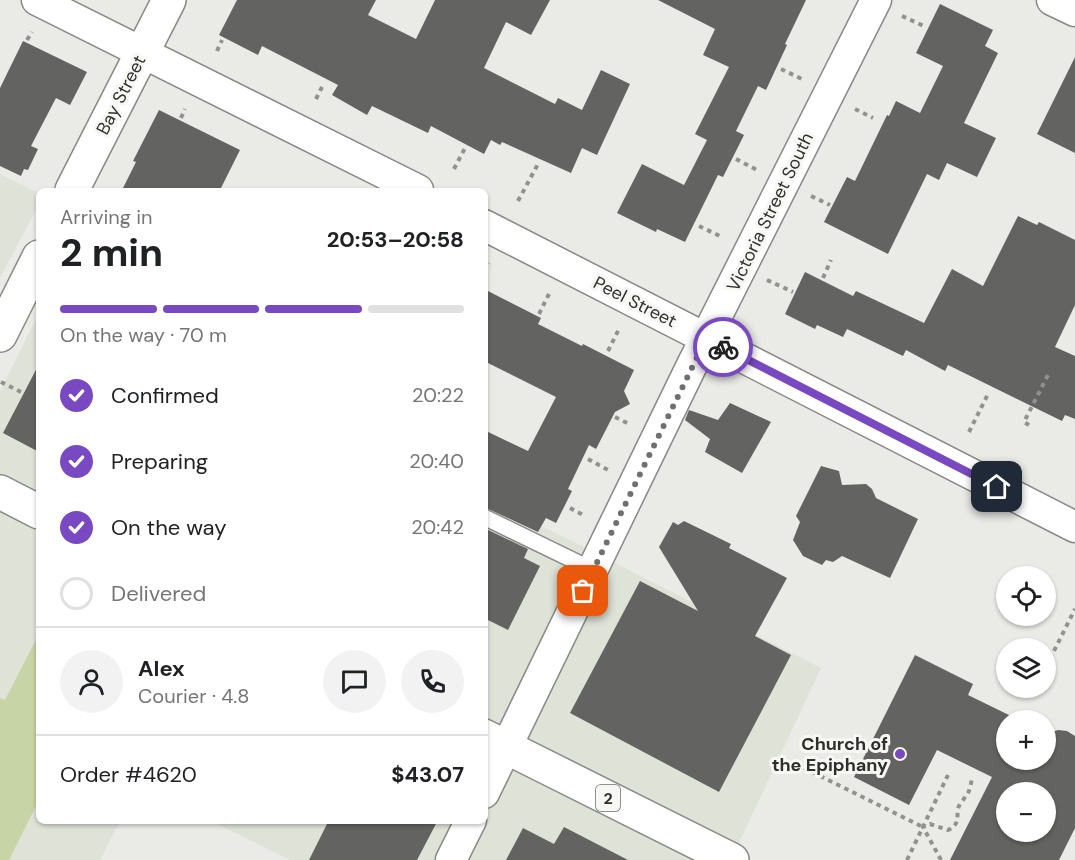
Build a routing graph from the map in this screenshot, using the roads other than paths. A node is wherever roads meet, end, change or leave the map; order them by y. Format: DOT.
graph roads {
  1 [pos="37,0"];
  2 [pos="169,0"];
  3 [pos="1052,0"];
  4 [pos="886,6"];
  5 [pos="1075,11"];
  6 [pos="142,53"];
  7 [pos="73,188"];
  8 [pos="414,188"];
  9 [pos="488,227"];
  10 [pos="36,270"];
  11 [pos="31,293"];
  12 [pos="0,335"];
  13 [pos="706,339"];
  14 [pos="0,492"];
  15 [pos="36,510"];
  16 [pos="488,519"];
  17 [pos="1075,527"];
  18 [pos="593,570"];
  19 [pos="496,742"];
  20 [pos="488,776"];
  21 [pos="469,824"];
  22 [pos="451,860"];
  23 [pos="732,860"];
  1 -- 6 [label="street"];
  2 -- 6 [label="street, Bay Street"];
  3 -- 5 [label="street"];
  4 -- 13 [label="street, Victoria Street South"];
  6 -- 7 [label="street, Bay Street"];
  6 -- 8 [label="street"];
  9 -- 13 [label="street, Peel Street"];
  10 -- 11 [label="street"];
  11 -- 12 [label="street"];
  13 -- 17 [label="street, Peel Street"];
  13 -- 18 [label="street, Victoria Street South"];
  14 -- 15 [label="street"];
  16 -- 18 [label="lane"];
  18 -- 19 [label="street, Victoria Street South"];
  19 -- 20 [label="street, Victoria Street South"];
  19 -- 23 [label="street, 2"];
  21 -- 22 [label="street"];
}
